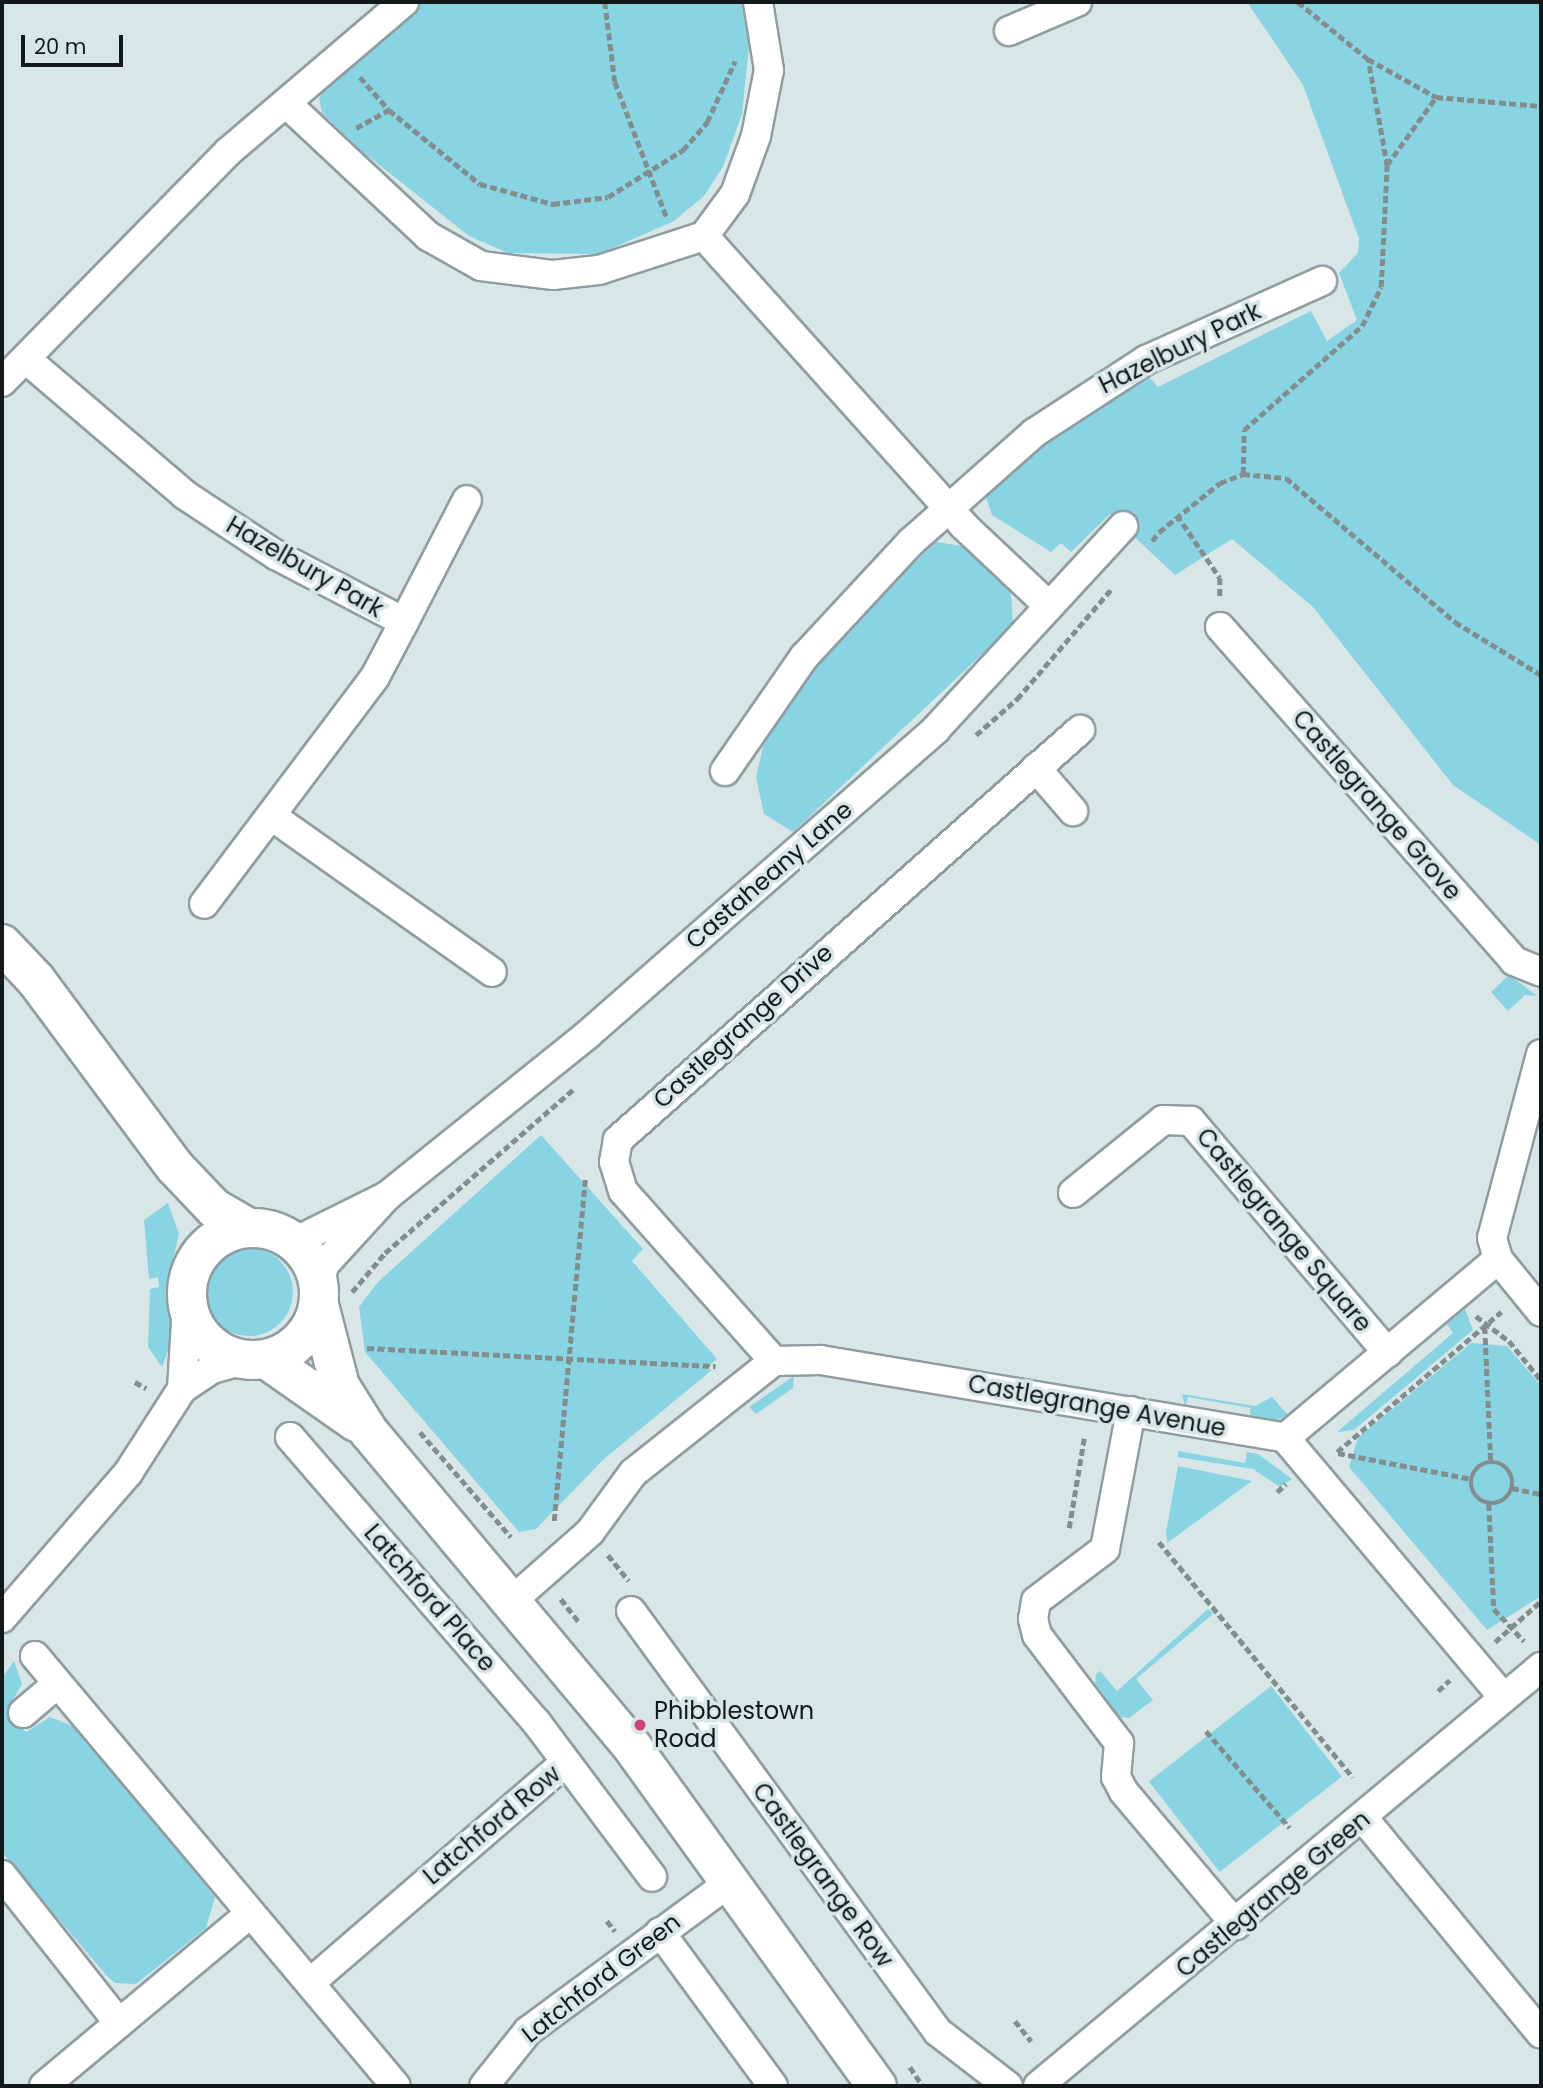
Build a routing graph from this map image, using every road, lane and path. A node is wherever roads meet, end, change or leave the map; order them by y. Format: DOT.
graph roads {
  1 [pos="404,2"];
  2 [pos="605,2"];
  3 [pos="758,2"];
  4 [pos="1077,2"];
  5 [pos="1298,2"];
  6 [pos="1009,31"];
  7 [pos="341,55"];
  8 [pos="737,56"];
  9 [pos="1436,97"];
  10 [pos="286,103"];
  11 [pos="1541,106"];
  12 [pos="1387,166"];
  13 [pos="648,176"];
  14 [pos="695,240"];
  15 [pos="1322,281"];
  16 [pos="26,359"];
  17 [pos="2,382"];
  18 [pos="467,500"];
  19 [pos="947,508"];
  20 [pos="1177,515"];
  21 [pos="1123,526"];
  22 [pos="1049,606"];
  23 [pos="404,622"];
  24 [pos="1220,627"];
  25 [pos="1541,676"];
  26 [pos="1080,730"];
  27 [pos="1036,768"];
  28 [pos="725,771"];
  29 [pos="1073,811"];
  30 [pos="273,817"];
  31 [pos="204,904"];
  32 [pos="2,944"];
  33 [pos="492,972"];
  34 [pos="1541,972"];
  35 [pos="1541,1054"];
  36 [pos="541,1118"];
  37 [pos="584,1169"];
  38 [pos="180,1174"];
  39 [pos="1073,1193"];
  40 [pos="387,1196"];
  41 [pos="248,1228"];
  42 [pos="294,1242"];
  43 [pos="1498,1259"];
  44 [pos="192,1267"];
  45 [pos="1458,1293"];
  46 [pos="329,1298"];
  47 [pos="1512,1302"];
  48 [pos="187,1305"];
  49 [pos="1541,1312"];
  50 [pos="1485,1326"];
  51 [pos="351,1347"];
  52 [pos="1388,1353"];
  53 [pos="254,1359"];
  54 [pos="568,1360"];
  55 [pos="774,1361"];
  56 [pos="716,1366"];
  57 [pos="1541,1380"];
  58 [pos="182,1390"];
  59 [pos="1131,1411"];
  60 [pos="416,1427"];
  61 [pos="369,1432"];
  62 [pos="290,1437"];
  63 [pos="1084,1438"];
  64 [pos="1285,1438"];
  65 [pos="1336,1452"];
  66 [pos="1491,1462"];
  67 [pos="1306,1468"];
  68 [pos="1472,1479"];
  69 [pos="1512,1488"];
  70 [pos="1277,1492"];
  71 [pos="1541,1494"];
  72 [pos="1489,1504"];
  73 [pos="554,1523"];
  74 [pos="1069,1528"];
  75 [pos="590,1532"];
  76 [pos="511,1537"];
  77 [pos="1159,1542"];
  78 [pos="514,1599"];
  79 [pos="1541,1601"];
  80 [pos="631,1611"];
  81 [pos="2,1618"];
  82 [pos="1511,1627"];
  83 [pos="1488,1648"];
  84 [pos="35,1656"];
  85 [pos="1534,1656"];
  86 [pos="57,1684"];
  87 [pos="1503,1697"];
  88 [pos="23,1713"];
  89 [pos="1206,1731"];
  90 [pos="565,1763"];
  91 [pos="1353,1777"];
  92 [pos="1364,1819"];
  93 [pos="1290,1828"];
  94 [pos="2,1875"];
  95 [pos="652,1877"];
  96 [pos="730,1882"];
  97 [pos="250,1914"];
  98 [pos="1236,1925"];
  99 [pos="660,1932"];
  100 [pos="311,1982"];
  101 [pos="1015,2021"];
  102 [pos="119,2023"];
  103 [pos="1541,2034"];
  104 [pos="1031,2041"];
  105 [pos="44,2086"];
  106 [pos="396,2086"];
  107 [pos="484,2086"];
  108 [pos="773,2086"];
  109 [pos="877,2086"];
  110 [pos="1008,2086"];
  111 [pos="1038,2086"];
  1 -- 7 [label="street"];
  2 -- 13 [label="path"];
  3 -- 14 [label="street"];
  4 -- 6 [label="street"];
  5 -- 9 [label="path"];
  7 -- 10 [label="street"];
  7 -- 13 [label="path"];
  8 -- 13 [label="path"];
  9 -- 11 [label="path"];
  9 -- 12 [label="path"];
  10 -- 14 [label="street"];
  10 -- 16 [label="street"];
  13 -- 14 [label="path"];
  14 -- 19 [label="street"];
  15 -- 19 [label="street, Hazelbury Park"];
  16 -- 17 [label="street"];
  16 -- 23 [label="street, Hazelbury Park"];
  18 -- 23 [label="street"];
  19 -- 22 [label="street"];
  19 -- 28 [label="street, Hazelbury Park"];
  20 -- 21 [label="path"];
  20 -- 24 [label="path"];
  20 -- 25 [label="path"];
  21 -- 22 [label="street, Castaheany Lane"];
  22 -- 40 [label="street, Castaheany Lane"];
  23 -- 30 [label="street, Hazelbury Park"];
  24 -- 34 [label="street, Castlegrange Grove"];
  26 -- 27 [label="street, Castlegrange Drive"];
  27 -- 29 [label="street"];
  27 -- 55 [label="street, Castlegrange Drive"];
  30 -- 31 [label="street, Hazelbury Park"];
  30 -- 33 [label="street"];
  32 -- 38 [label="street"];
  35 -- 43 [label="street"];
  36 -- 46 [label="path"];
  37 -- 54 [label="path"];
  38 -- 41 [label="street"];
  38 -- 44 [label="street"];
  39 -- 52 [label="street, Castlegrange Square"];
  40 -- 42 [label="street, Castaheany Lane"];
  40 -- 46 [label="street, Castaheany Lane"];
  41 -- 42 [label="street"];
  41 -- 44 [label="street"];
  42 -- 46 [label="street"];
  43 -- 45 [label="street"];
  43 -- 49 [label="street"];
  44 -- 48 [label="street"];
  45 -- 50 [label="path"];
  45 -- 52 [label="street"];
  46 -- 53 [label="street"];
  46 -- 61 [label="street"];
  47 -- 50 [label="path"];
  48 -- 53 [label="street"];
  48 -- 58 [label="street"];
  50 -- 57 [label="path"];
  50 -- 65 [label="path"];
  50 -- 66 [label="path"];
  51 -- 54 [label="path"];
  52 -- 64 [label="street"];
  53 -- 58 [label="street"];
  53 -- 61 [label="street"];
  54 -- 56 [label="path"];
  54 -- 73 [label="path"];
  55 -- 59 [label="street, Castlegrange Avenue"];
  55 -- 75 [label="street"];
  58 -- 81 [label="street"];
  59 -- 64 [label="street, Castlegrange Avenue"];
  59 -- 98 [label="street"];
  60 -- 76 [label="path"];
  61 -- 78 [label="street"];
  62 -- 90 [label="street, Latchford Place"];
  63 -- 74 [label="path"];
  64 -- 67 [label="street"];
  65 -- 67 [label="path"];
  65 -- 68 [label="path"];
  66 -- 68 [label="path"];
  66 -- 69 [label="path"];
  67 -- 70 [label="path"];
  67 -- 87 [label="street"];
  68 -- 72 [label="path"];
  69 -- 71 [label="path"];
  69 -- 72 [label="path"];
  72 -- 82 [label="path"];
  75 -- 78 [label="street"];
  75 -- 80 [label="path"];
  77 -- 91 [label="path"];
  78 -- 96 [label="street"];
  79 -- 82 [label="path"];
  80 -- 110 [label="street, Castlegrange Row"];
  82 -- 83 [label="path"];
  82 -- 85 [label="path"];
  84 -- 86 [label="street"];
  85 -- 87 [label="street, Castlegrange Green"];
  86 -- 88 [label="street"];
  86 -- 97 [label="street"];
  87 -- 92 [label="street, Castlegrange Green"];
  89 -- 93 [label="path"];
  90 -- 95 [label="street, Latchford Row"];
  90 -- 100 [label="street, Latchford Row"];
  92 -- 98 [label="street, Castlegrange Green"];
  92 -- 103 [label="street"];
  94 -- 102 [label="street"];
  96 -- 99 [label="street, Latchford Green"];
  96 -- 109 [label="street"];
  97 -- 100 [label="street"];
  97 -- 102 [label="street"];
  98 -- 111 [label="street, Castlegrange Green"];
  99 -- 107 [label="street, Latchford Green"];
  99 -- 108 [label="street"];
  100 -- 106 [label="street"];
  101 -- 104 [label="path"];
  102 -- 105 [label="street"];
}
